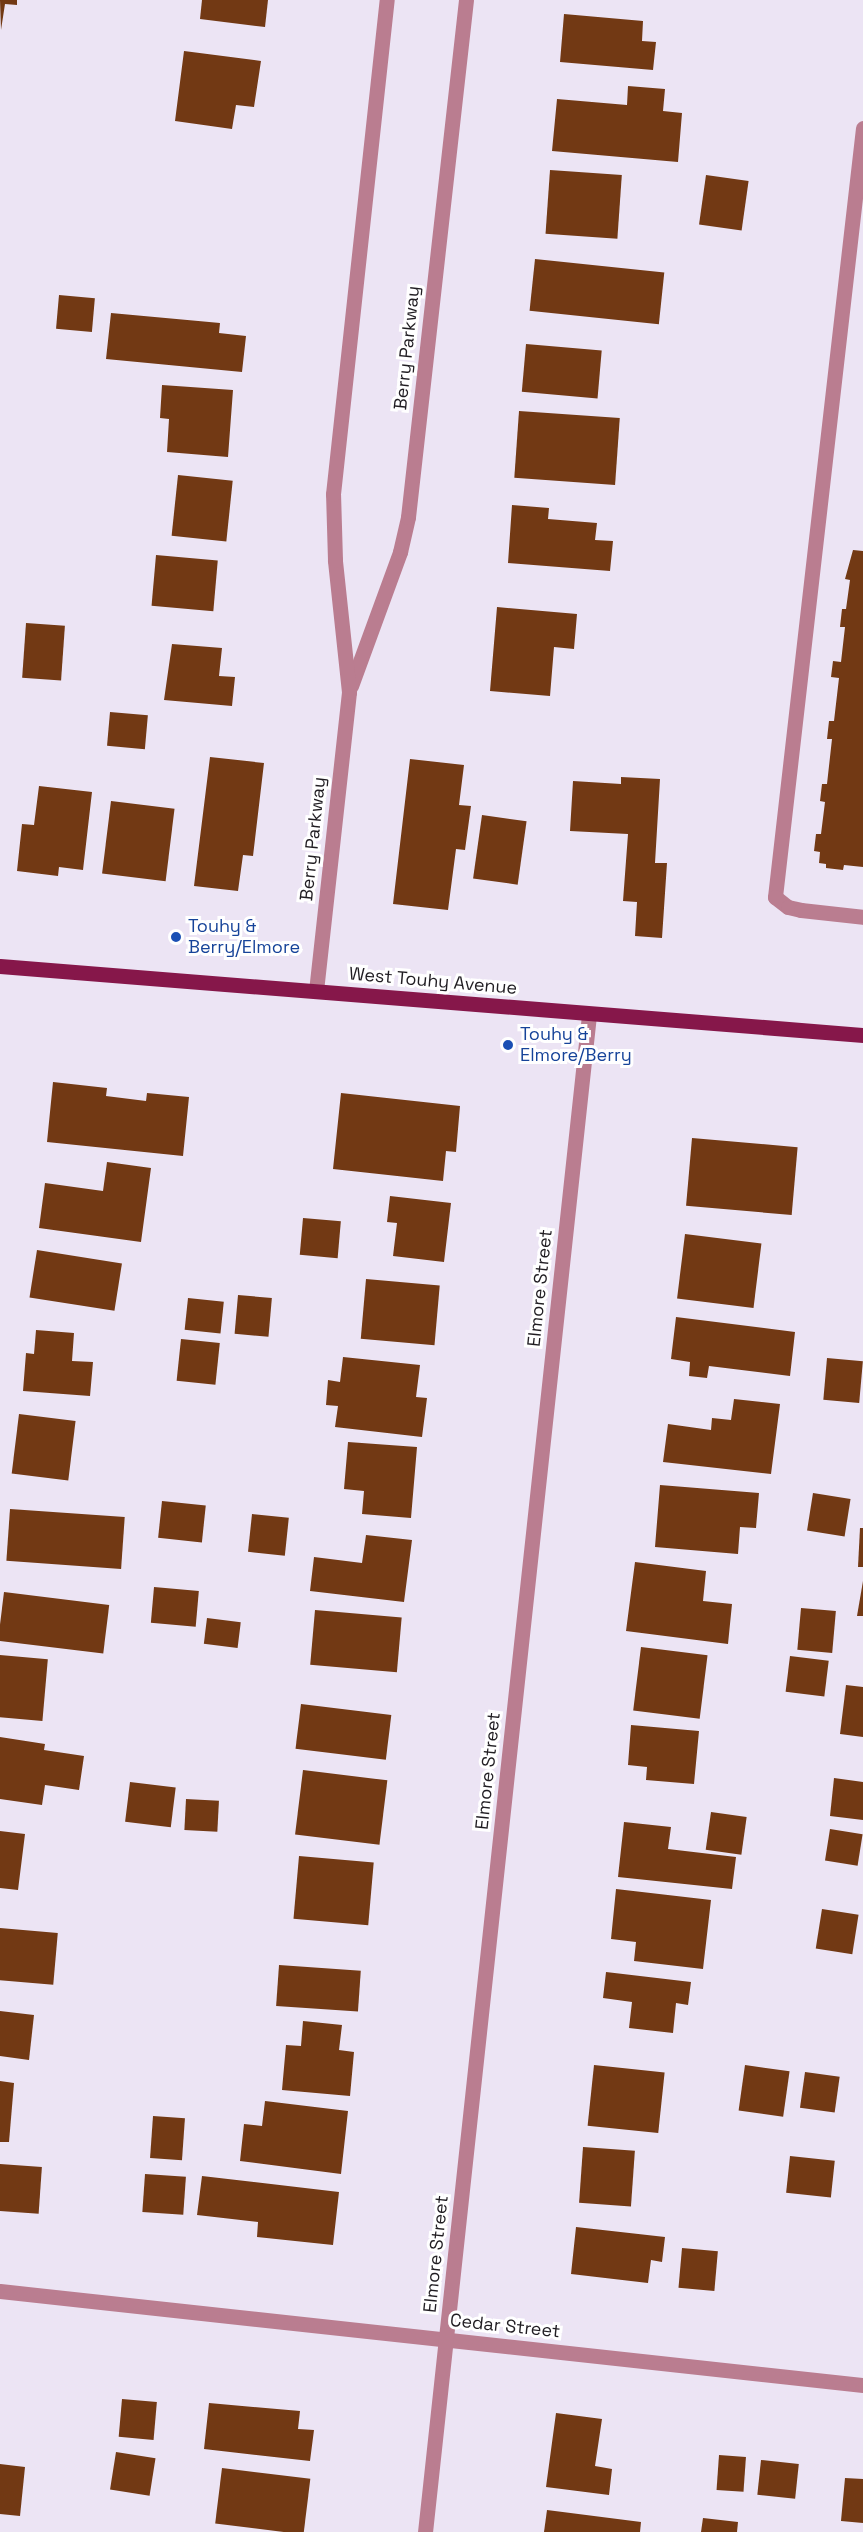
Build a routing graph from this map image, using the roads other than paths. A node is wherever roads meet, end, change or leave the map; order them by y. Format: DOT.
graph roads {
  1 [pos="387,0"];
  2 [pos="466,0"];
  3 [pos="863,128"];
  4 [pos="349,692"];
  5 [pos="863,917"];
  6 [pos="0,966"];
  7 [pos="316,991"];
  8 [pos="589,1014"];
  9 [pos="863,1035"];
  10 [pos="0,2291"];
  11 [pos="446,2340"];
  12 [pos="863,2385"];
  13 [pos="425,2532"];
  1 -- 4 [label="street, Berry Parkway"];
  2 -- 4 [label="street, Berry Parkway"];
  3 -- 5 [label="street"];
  4 -- 7 [label="street, Berry Parkway"];
  6 -- 7 [label="main road, West Touhy Avenue"];
  7 -- 8 [label="main road, West Touhy Avenue"];
  8 -- 9 [label="main road, West Touhy Avenue"];
  8 -- 11 [label="street, Elmore Street"];
  10 -- 11 [label="street, Cedar Street"];
  11 -- 12 [label="street, Cedar Street"];
  11 -- 13 [label="street, Elmore Street"];
}
